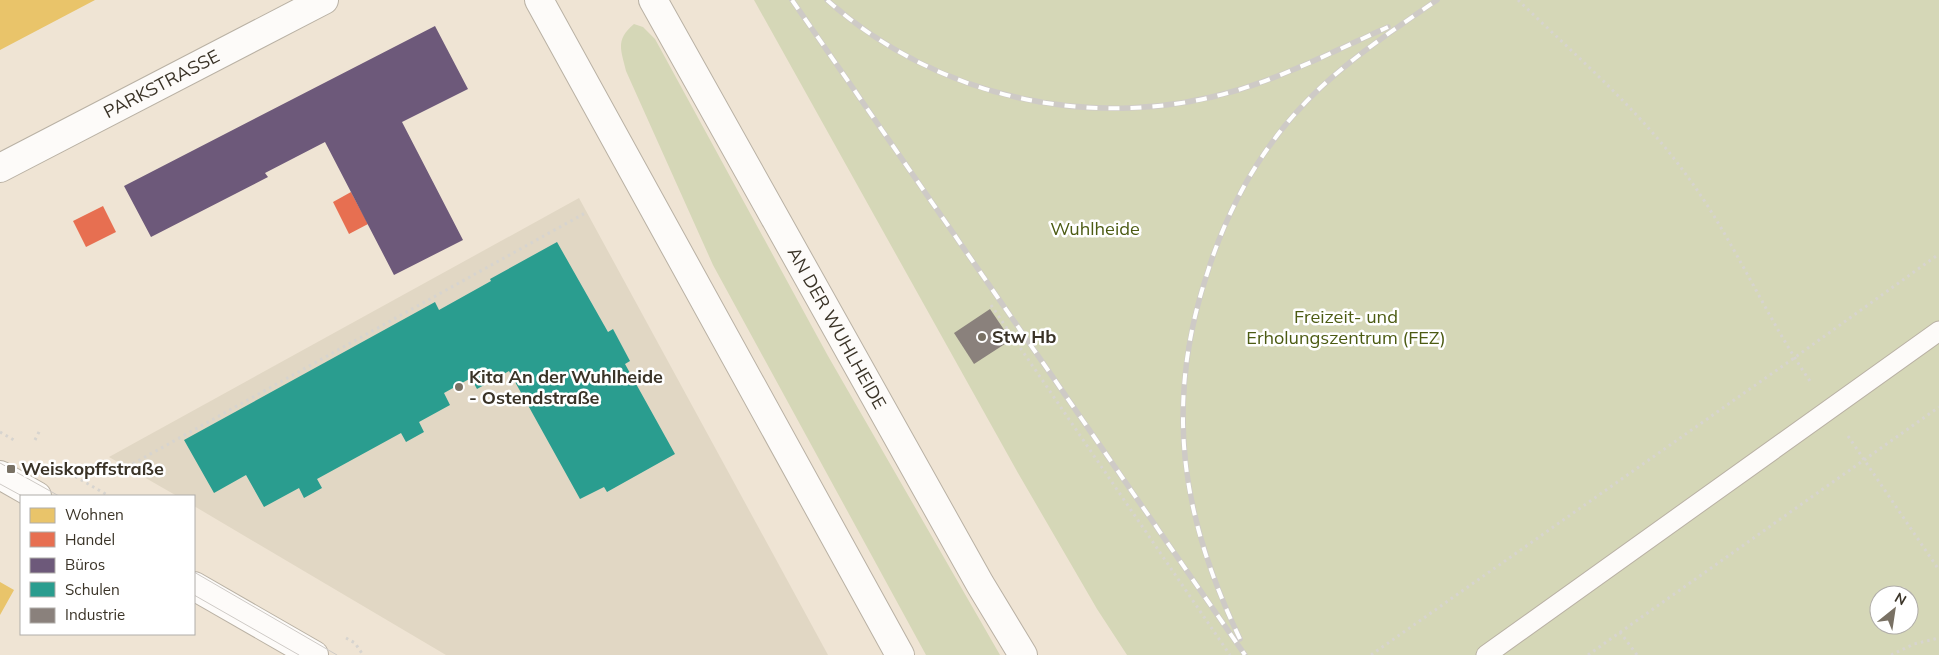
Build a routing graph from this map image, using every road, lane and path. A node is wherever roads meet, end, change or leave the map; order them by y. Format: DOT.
graph roads {
  1 [pos="324,0"];
  2 [pos="539,0"];
  3 [pos="653,0"];
  4 [pos="1518,0"];
  5 [pos="0,168"];
  6 [pos="587,212"];
  7 [pos="1939,254"];
  8 [pos="991,305"];
  9 [pos="1939,331"];
  10 [pos="1794,358"];
  11 [pos="1939,407"];
  12 [pos="1830,409"];
  13 [pos="40,430"];
  14 [pos="35,440"];
  15 [pos="1865,460"];
  16 [pos="127,467"];
  17 [pos="0,475"];
  18 [pos="35,495"];
  19 [pos="1939,570"];
  20 [pos="195,587"];
  21 [pos="1620,632"];
  22 [pos="1939,638"];
  23 [pos="314,655"];
  24 [pos="900,655"];
  25 [pos="1023,655"];
  26 [pos="1230,655"];
  27 [pos="1370,655"];
  28 [pos="1486,655"];
  29 [pos="1588,655"];
  30 [pos="1637,655"];
  31 [pos="1891,655"];
  1 -- 5 [label="main road, PARKSTRASSE"];
  2 -- 24 [label="main road"];
  3 -- 25 [label="main road, AN DER WUHLHEIDE"];
  4 -- 10 [label="path"];
  6 -- 16 [label="path"];
  7 -- 10 [label="path"];
  8 -- 26 [label="path"];
  9 -- 12 [label="lane"];
  10 -- 12 [label="path"];
  10 -- 27 [label="path"];
  11 -- 15 [label="path"];
  12 -- 28 [label="lane"];
  13 -- 14 [label="path"];
  15 -- 19 [label="path"];
  15 -- 21 [label="path"];
  17 -- 18 [label="main road"];
  20 -- 23 [label="main road"];
  21 -- 29 [label="path"];
  21 -- 30 [label="path"];
  22 -- 31 [label="path"];
}
